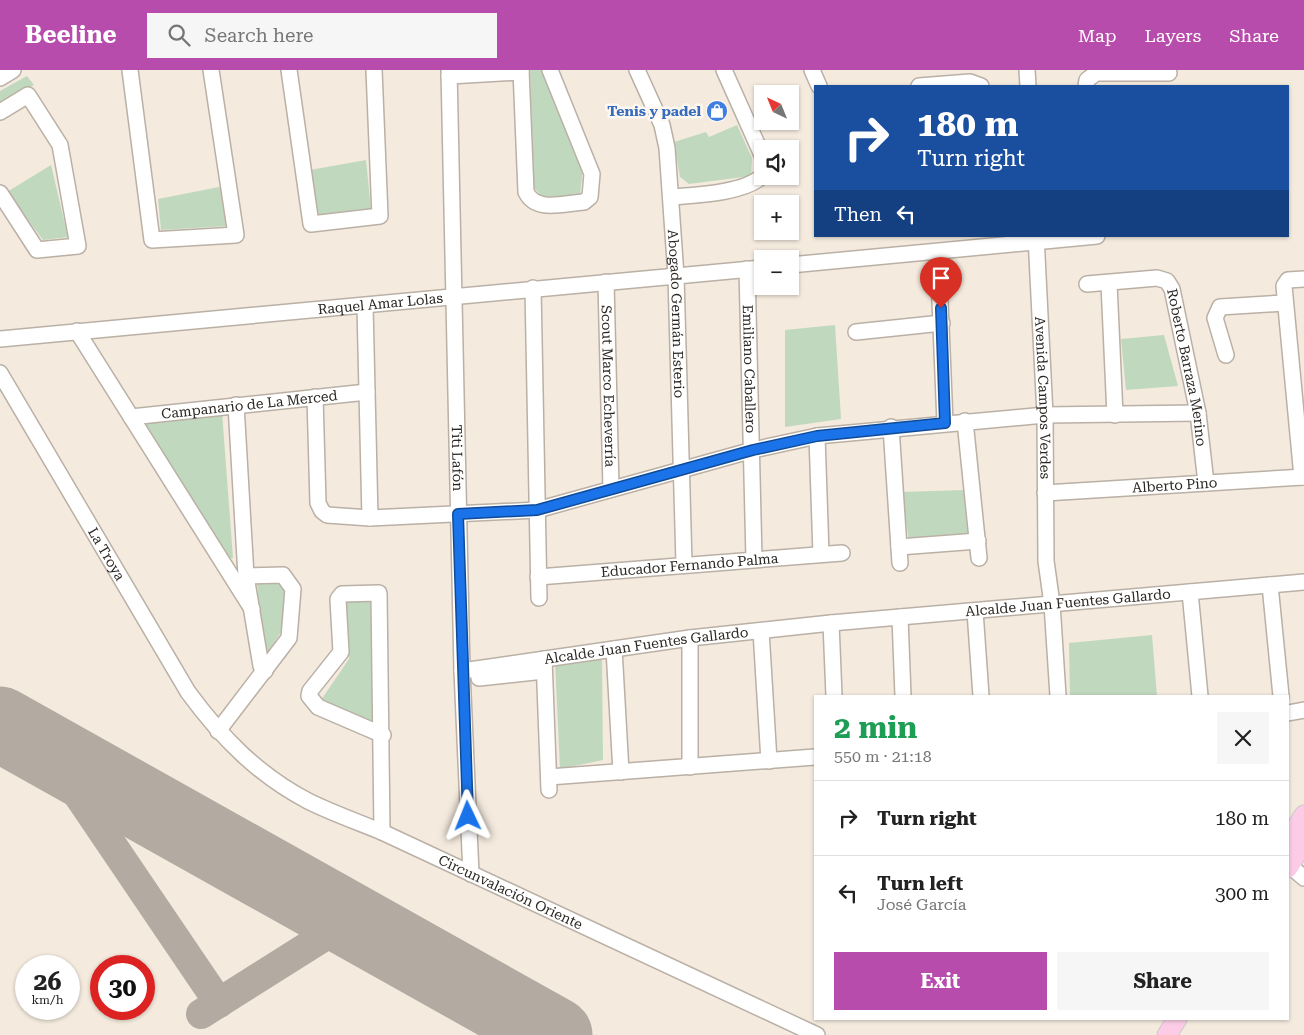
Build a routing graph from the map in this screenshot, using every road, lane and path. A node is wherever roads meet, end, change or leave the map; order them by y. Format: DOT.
graph roads {
  1 [pos="13,70"];
  2 [pos="130,70"];
  3 [pos="211,70"];
  4 [pos="289,70"];
  5 [pos="374,70"];
  6 [pos="550,70"];
  7 [pos="637,70"];
  8 [pos="724,70"];
  9 [pos="812,70"];
  10 [pos="1027,70"];
  11 [pos="521,71"];
  12 [pos="449,73"];
  13 [pos="1168,76"];
  14 [pos="0,78"];
  15 [pos="819,85"];
  16 [pos="931,85"];
  17 [pos="978,85"];
  18 [pos="1028,85"];
  19 [pos="1086,85"];
  20 [pos="0,112"];
  21 [pos="755,140"];
  22 [pos="754,184"];
  23 [pos="0,193"];
  24 [pos="671,197"];
  25 [pos="1082,237"];
  26 [pos="1037,240"];
  27 [pos="799,264"];
  28 [pos="747,269"];
  29 [pos="754,269"];
  30 [pos="676,276"];
  31 [pos="939,277"];
  32 [pos="1304,279"];
  33 [pos="606,282"];
  34 [pos="1086,284"];
  35 [pos="1109,284"];
  36 [pos="533,288"];
  37 [pos="453,296"];
  38 [pos="1284,303"];
  39 [pos="365,306"];
  40 [pos="942,323"];
  41 [pos="76,331"];
  42 [pos="856,332"];
  43 [pos="0,339"];
  44 [pos="1226,355"];
  45 [pos="0,373"];
  46 [pos="367,392"];
  47 [pos="315,397"];
  48 [pos="236,405"];
  49 [pos="1198,413"];
  50 [pos="1045,415"];
  51 [pos="1115,415"];
  52 [pos="131,417"];
  53 [pos="965,421"];
  54 [pos="945,423"];
  55 [pos="891,427"];
  56 [pos="817,436"];
  57 [pos="753,450"];
  58 [pos="682,470"];
  59 [pos="1303,477"];
  60 [pos="1206,483"];
  61 [pos="611,489"];
  62 [pos="1045,494"];
  63 [pos="537,510"];
  64 [pos="458,514"];
  65 [pos="370,518"];
  66 [pos="978,541"];
  67 [pos="899,547"];
  68 [pos="842,553"];
  69 [pos="821,554"];
  70 [pos="980,558"];
  71 [pos="754,559"];
  72 [pos="900,563"];
  73 [pos="684,564"];
  74 [pos="246,576"];
  75 [pos="538,577"];
  76 [pos="1304,582"];
  77 [pos="1270,585"];
  78 [pos="1190,592"];
  79 [pos="539,598"];
  80 [pos="1052,604"];
  81 [pos="252,610"];
  82 [pos="975,611"];
  83 [pos="900,617"];
  84 [pos="831,623"];
  85 [pos="761,631"];
  86 [pos="690,638"];
  87 [pos="614,649"];
  88 [pos="544,665"];
  89 [pos="263,668"];
  90 [pos="462,675"];
  91 [pos="834,695"];
  92 [pos="902,695"];
  93 [pos="981,695"];
  94 [pos="1058,695"];
  95 [pos="1200,695"];
  96 [pos="1281,695"];
  97 [pos="1304,710"];
  98 [pos="1289,713"];
  99 [pos="214,727"];
  100 [pos="383,735"];
  101 [pos="814,758"];
  102 [pos="769,761"];
  103 [pos="690,767"];
  104 [pos="621,772"];
  105 [pos="1304,815"];
  106 [pos="382,832"];
  107 [pos="1289,839"];
  108 [pos="1304,841"];
  109 [pos="1289,865"];
  110 [pos="1289,868"];
  111 [pos="471,874"];
  112 [pos="1304,878"];
  113 [pos="1176,1020"];
  114 [pos="1188,1020"];
  115 [pos="817,1035"];
  116 [pos="1167,1035"];
  117 [pos="1179,1035"];
  1 -- 14 [label="street"];
  2 -- 3 [label="street"];
  4 -- 5 [label="street"];
  6 -- 11 [label="street"];
  7 -- 24 [label="street, Abogado Germán Esterio"];
  8 -- 21 [label="street"];
  9 -- 15 [label="street"];
  10 -- 18 [label="street"];
  11 -- 12 [label="street"];
  12 -- 37 [label="street, Titi Lafón"];
  13 -- 19 [label="street"];
  16 -- 17 [label="street"];
  20 -- 23 [label="street"];
  22 -- 24 [label="street"];
  24 -- 30 [label="street, Abogado Germán Esterio"];
  25 -- 26 [label="street"];
  26 -- 27 [label="street"];
  26 -- 50 [label="street, Avenida Campos Verdes"];
  28 -- 29 [label="street, Raquel Amar Lolas"];
  28 -- 30 [label="street, Raquel Amar Lolas"];
  28 -- 57 [label="street, Emiliano Caballero"];
  30 -- 33 [label="street, Raquel Amar Lolas"];
  30 -- 58 [label="street, Abogado Germán Esterio"];
  31 -- 40 [label="street"];
  32 -- 38 [label="street"];
  33 -- 36 [label="street, Raquel Amar Lolas"];
  33 -- 61 [label="street, Scout Marco Echeverría"];
  34 -- 35 [label="street, Roberto Barraza Merino"];
  35 -- 49 [label="street, Roberto Barraza Merino"];
  35 -- 51 [label="street"];
  36 -- 37 [label="street, Raquel Amar Lolas"];
  36 -- 63 [label="street"];
  37 -- 39 [label="street, Raquel Amar Lolas"];
  37 -- 64 [label="street, Titi Lafón"];
  38 -- 44 [label="street"];
  38 -- 59 [label="street"];
  39 -- 41 [label="street, Raquel Amar Lolas"];
  39 -- 46 [label="street"];
  40 -- 42 [label="street"];
  40 -- 54 [label="street"];
  41 -- 43 [label="street, Raquel Amar Lolas"];
  41 -- 52 [label="street"];
  45 -- 99 [label="street, La Troya"];
  46 -- 47 [label="street, Campanario de La Merced"];
  46 -- 65 [label="street"];
  47 -- 48 [label="street, Campanario de La Merced"];
  47 -- 65 [label="street"];
  48 -- 52 [label="street, Campanario de La Merced"];
  48 -- 74 [label="street"];
  49 -- 51 [label="street"];
  49 -- 60 [label="street, Roberto Barraza Merino"];
  50 -- 51 [label="street"];
  50 -- 53 [label="street"];
  50 -- 62 [label="street, Avenida Campos Verdes"];
  52 -- 81 [label="street"];
  53 -- 54 [label="street"];
  53 -- 66 [label="street"];
  54 -- 55 [label="street"];
  55 -- 56 [label="street"];
  55 -- 67 [label="street"];
  56 -- 57 [label="street"];
  56 -- 69 [label="street"];
  57 -- 58 [label="street"];
  57 -- 71 [label="street, Emiliano Caballero"];
  58 -- 61 [label="street"];
  58 -- 73 [label="street, Abogado Germán Esterio"];
  59 -- 60 [label="street, Alberto Pino"];
  60 -- 62 [label="street, Alberto Pino"];
  61 -- 63 [label="street"];
  62 -- 80 [label="street, Avenida Campos Verdes"];
  63 -- 64 [label="street"];
  63 -- 75 [label="street"];
  64 -- 65 [label="street"];
  64 -- 90 [label="street, Titi Lafón"];
  66 -- 67 [label="street"];
  66 -- 70 [label="street"];
  67 -- 72 [label="street"];
  68 -- 69 [label="street, Educador Fernando Palma"];
  69 -- 71 [label="street, Educador Fernando Palma"];
  71 -- 73 [label="street, Educador Fernando Palma"];
  73 -- 75 [label="street, Educador Fernando Palma"];
  74 -- 81 [label="street"];
  74 -- 89 [label="street"];
  75 -- 79 [label="street"];
  76 -- 77 [label="street, Alcalde Juan Fuentes Gallardo"];
  77 -- 78 [label="street, Alcalde Juan Fuentes Gallardo"];
  77 -- 96 [label="street"];
  78 -- 80 [label="street, Alcalde Juan Fuentes Gallardo"];
  78 -- 95 [label="street"];
  80 -- 82 [label="street, Alcalde Juan Fuentes Gallardo"];
  80 -- 94 [label="street, Avenida Campos Verdes"];
  81 -- 89 [label="street"];
  82 -- 83 [label="street, Alcalde Juan Fuentes Gallardo"];
  82 -- 93 [label="street"];
  83 -- 84 [label="street, Alcalde Juan Fuentes Gallardo"];
  83 -- 92 [label="street"];
  84 -- 85 [label="street, Alcalde Juan Fuentes Gallardo"];
  84 -- 91 [label="street"];
  85 -- 86 [label="street, Alcalde Juan Fuentes Gallardo"];
  85 -- 102 [label="street"];
  86 -- 87 [label="street, Alcalde Juan Fuentes Gallardo"];
  86 -- 103 [label="street"];
  87 -- 88 [label="street, Alcalde Juan Fuentes Gallardo"];
  87 -- 104 [label="street"];
  88 -- 90 [label="street, Alcalde Juan Fuentes Gallardo"];
  88 -- 104 [label="street"];
  89 -- 99 [label="street"];
  90 -- 111 [label="street, Titi Lafón"];
  97 -- 98 [label="street"];
  99 -- 106 [label="street, Circunvalación Oriente"];
  100 -- 100 [label="street"];
  100 -- 106 [label="street"];
  101 -- 102 [label="street"];
  102 -- 103 [label="street"];
  103 -- 104 [label="street"];
  105 -- 107 [label="main road"];
  106 -- 111 [label="street, Circunvalación Oriente"];
  108 -- 109 [label="main road"];
  110 -- 112 [label="street"];
  111 -- 115 [label="street, Circunvalación Oriente"];
  113 -- 116 [label="main road"];
  114 -- 117 [label="main road"];
}
